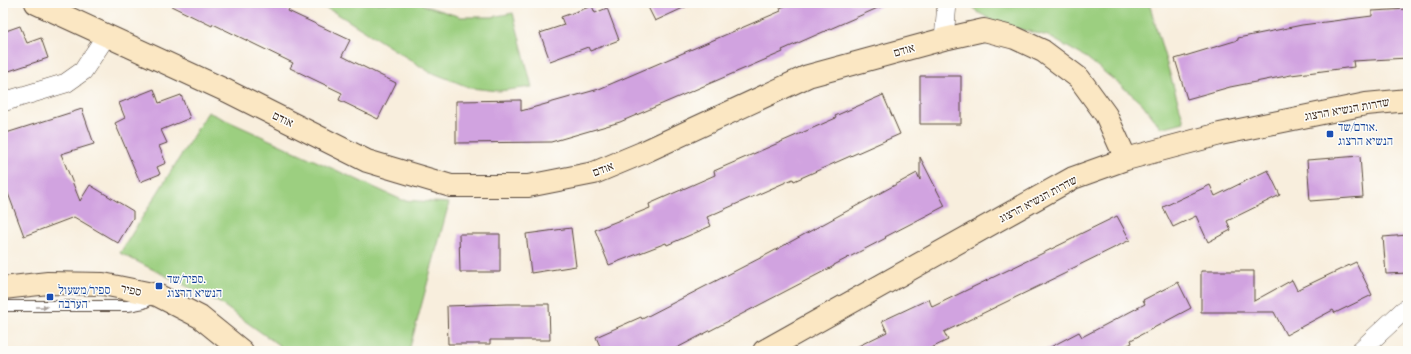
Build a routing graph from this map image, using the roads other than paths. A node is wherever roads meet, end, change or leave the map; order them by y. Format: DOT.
graph roads {
  1 [pos="36,3"];
  2 [pos="947,3"];
  3 [pos="106,36"];
  4 [pos="944,39"];
  5 [pos="1408,100"];
  6 [pos="3,102"];
  7 [pos="1126,159"];
  8 [pos="3,288"];
  9 [pos="157,296"];
  10 [pos="3,306"];
  11 [pos="1408,308"];
  12 [pos="242,351"];
  13 [pos="764,351"];
  14 [pos="1360,351"];
  1 -- 3 [label="street, אודם"];
  2 -- 4 [label="street"];
  3 -- 4 [label="street, אודם"];
  3 -- 6 [label="street"];
  4 -- 7 [label="street, אודם"];
  5 -- 7 [label="street, שדרות הנשיא הרצוג"];
  7 -- 13 [label="street, שדרות הנשיא הרצוג"];
  8 -- 9 [label="street, ספיר"];
  10 -- 9 [label="lane, one-way"];
  9 -- 12 [label="street, ספיר"];
  11 -- 14 [label="street"];
}
